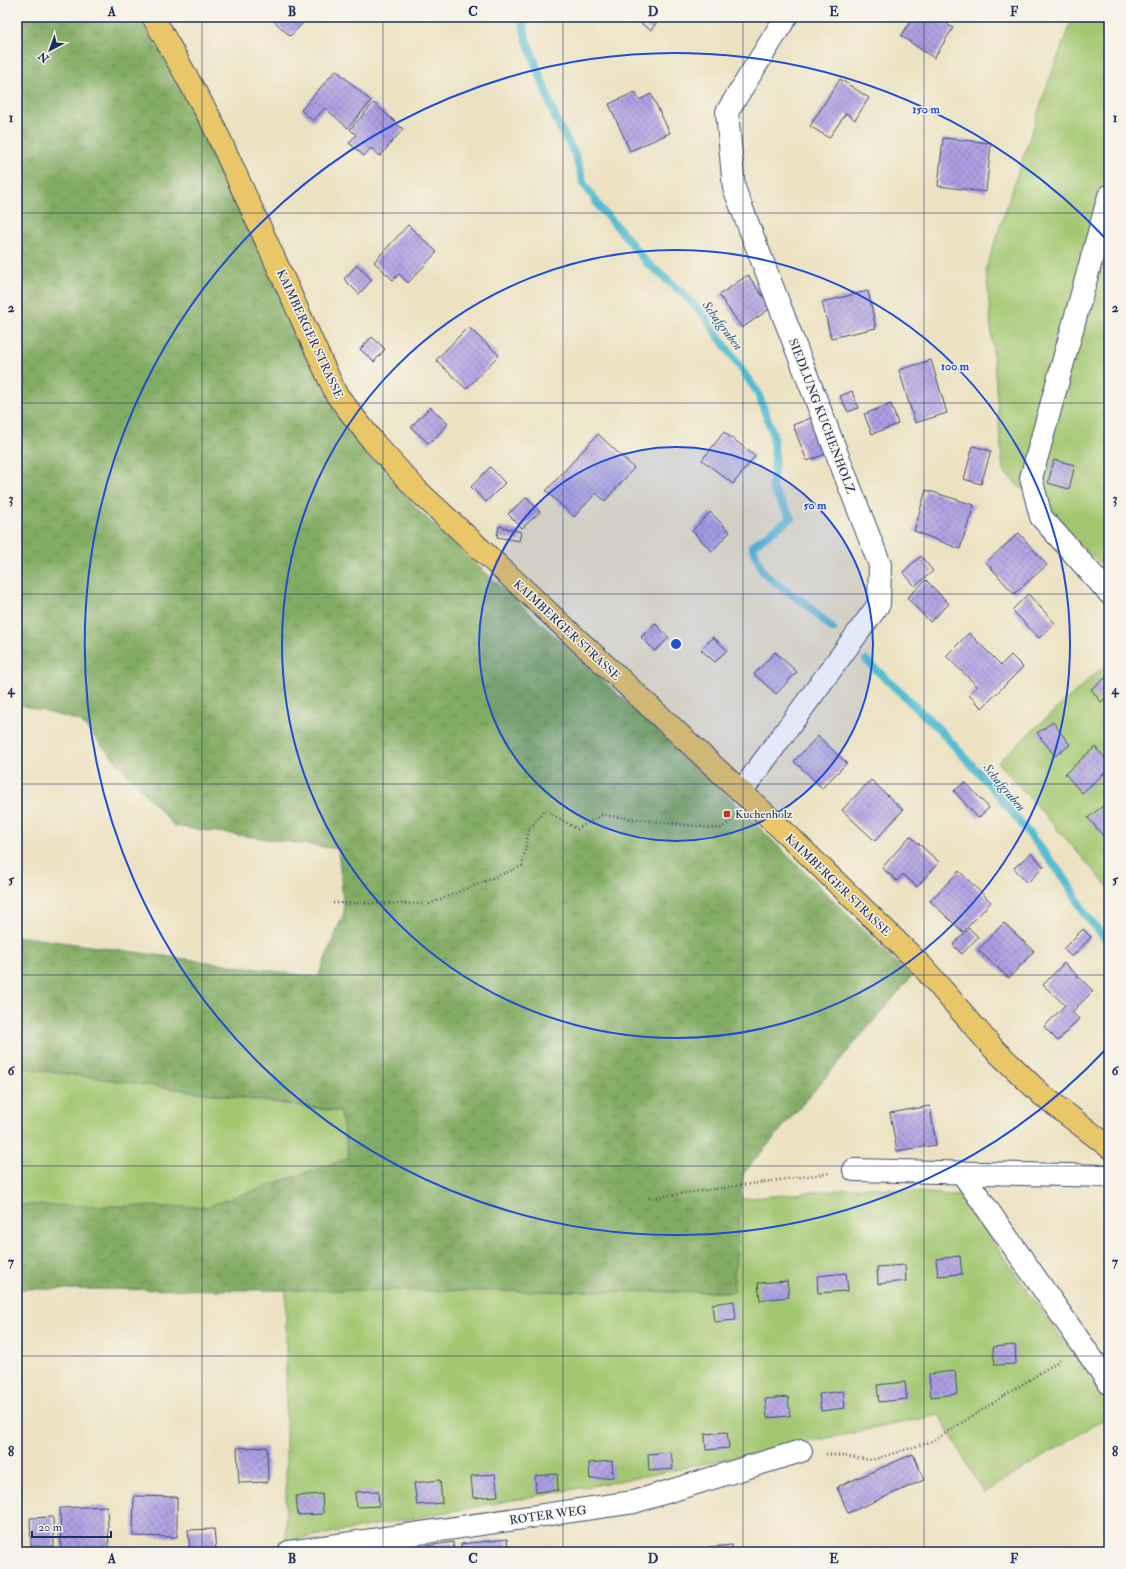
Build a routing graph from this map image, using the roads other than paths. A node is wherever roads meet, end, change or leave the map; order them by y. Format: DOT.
graph roads {
  1 [pos="153,17"];
  2 [pos="786,17"];
  3 [pos="1109,196"];
  4 [pos="1109,593"];
  5 [pos="747,798"];
  6 [pos="1109,1147"];
  7 [pos="854,1170"];
  8 [pos="962,1173"];
  9 [pos="1109,1176"];
  10 [pos="1109,1382"];
  11 [pos="801,1450"];
  12 [pos="289,1552"];
  1 -- 5 [label="main road, KAIMBERGER STRASSE"];
  2 -- 5 [label="street, SIEDLUNG KUCHENHOLZ"];
  3 -- 4 [label="street"];
  5 -- 6 [label="main road, KAIMBERGER STRASSE"];
  7 -- 8 [label="street"];
  8 -- 9 [label="street"];
  8 -- 10 [label="street"];
  11 -- 12 [label="street, ROTER WEG"];
}
